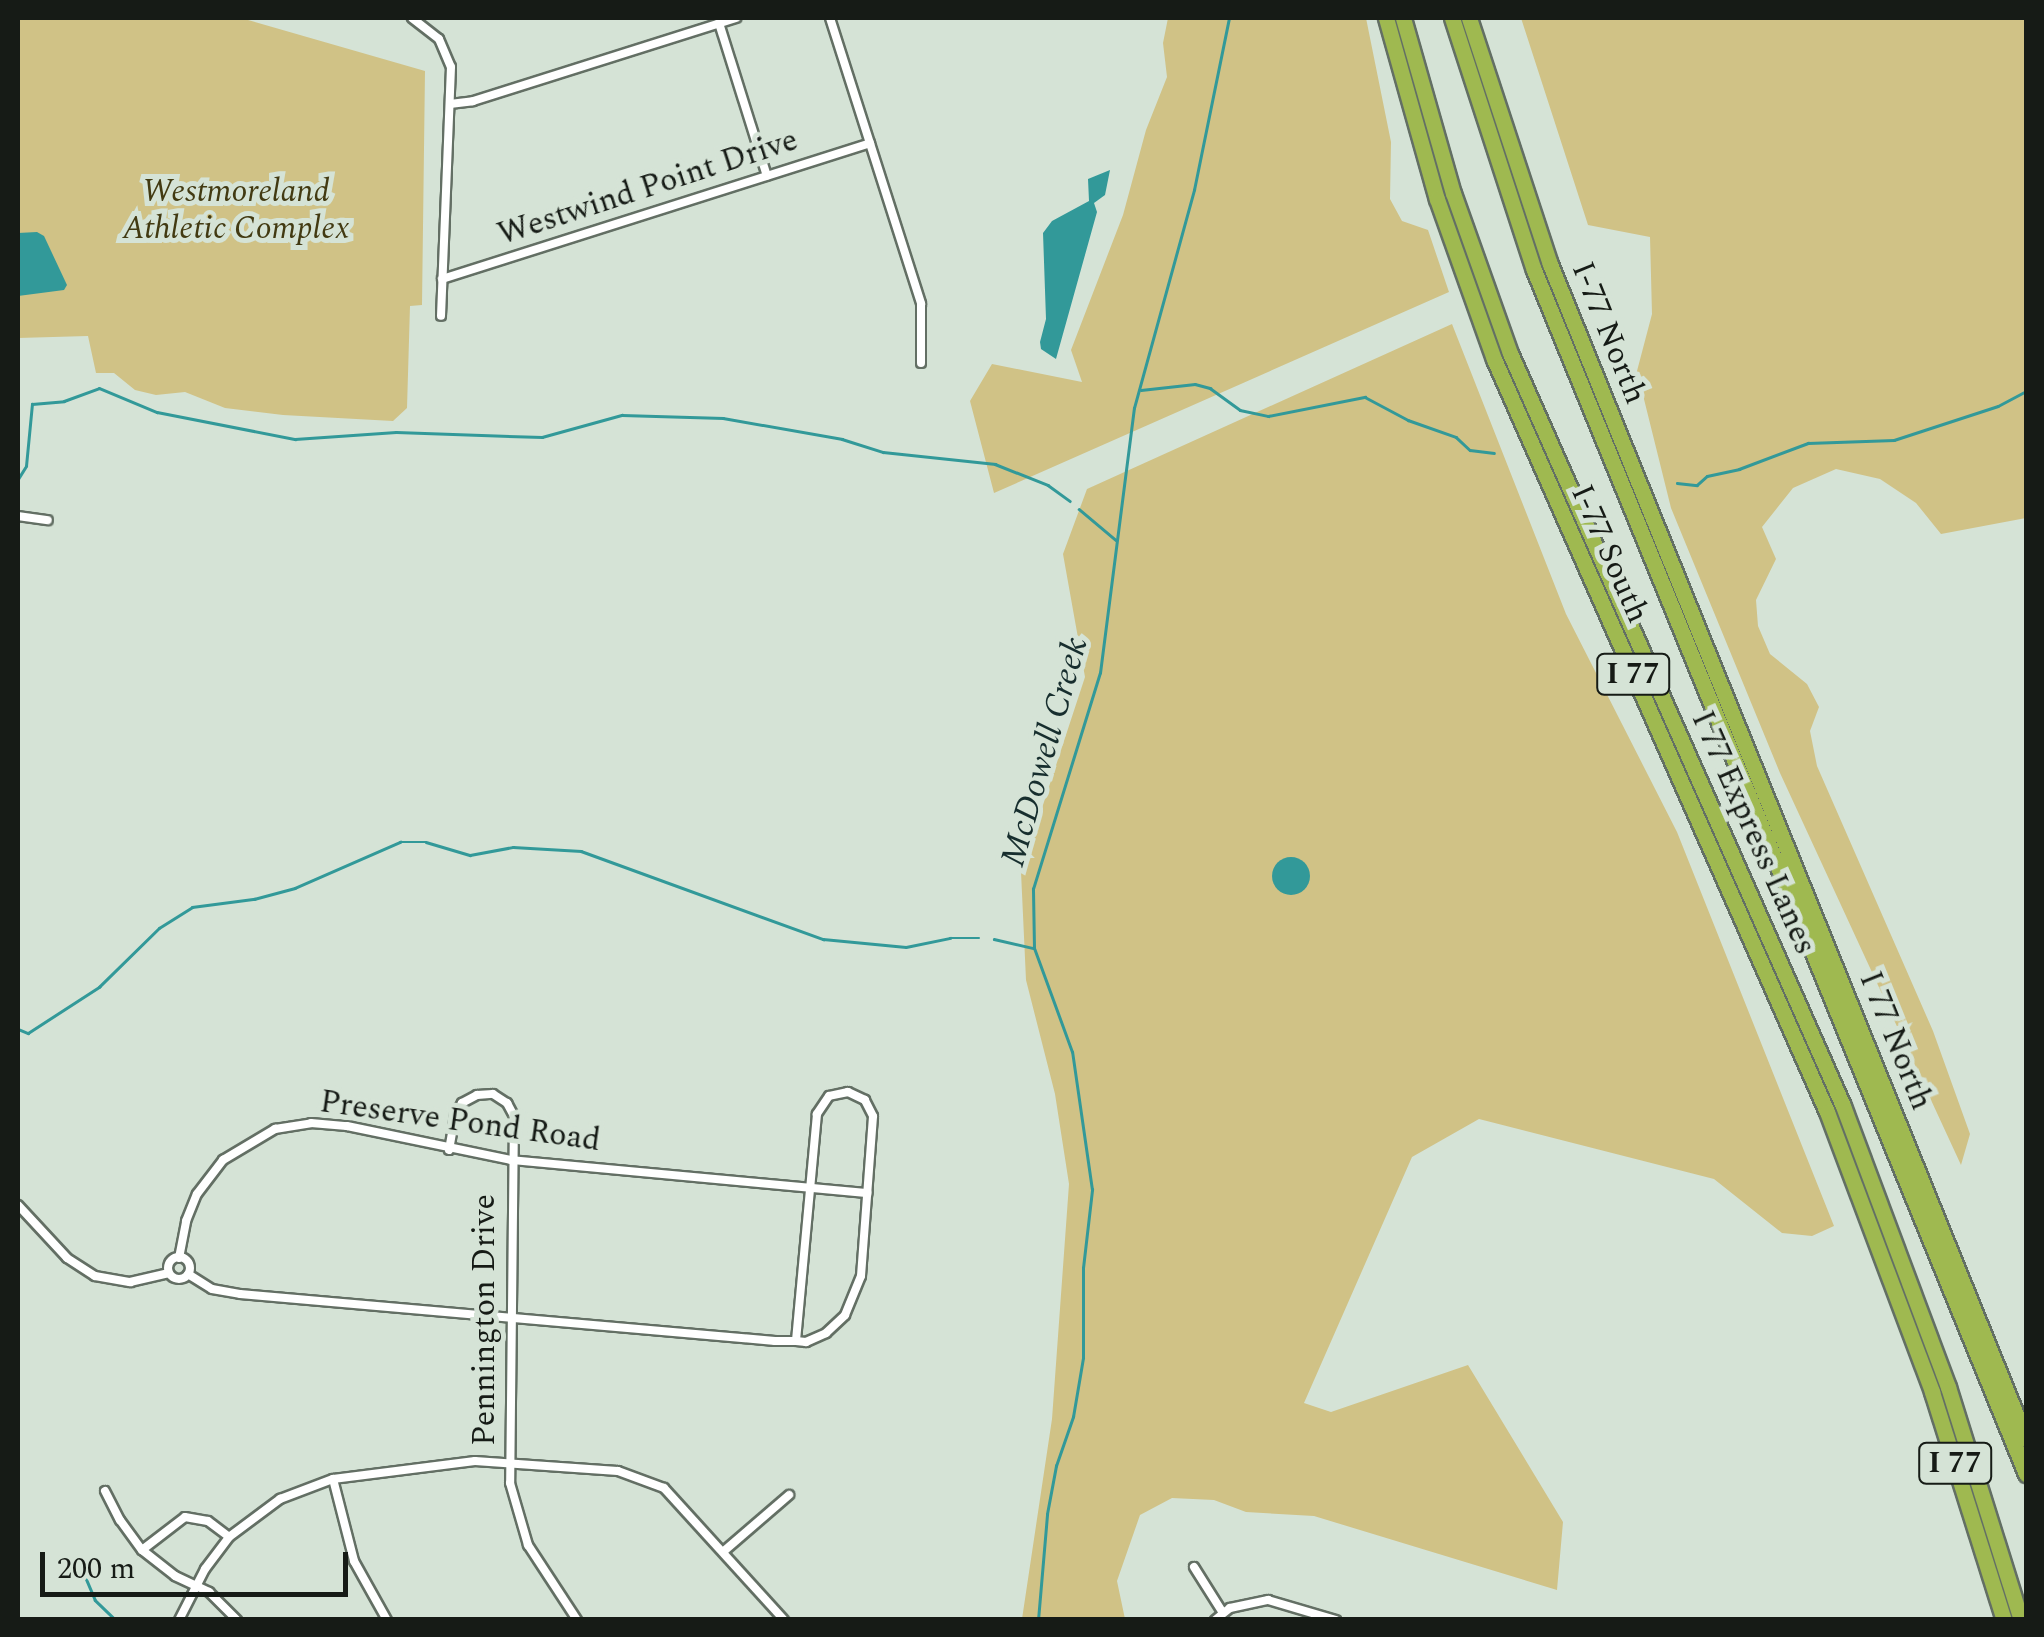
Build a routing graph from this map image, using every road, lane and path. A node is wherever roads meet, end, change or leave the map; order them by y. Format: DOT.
graph roads {
  1 [pos="412,18"];
  2 [pos="736,18"];
  3 [pos="830,18"];
  4 [pos="1386,18"];
  5 [pos="1404,18"];
  6 [pos="1452,18"];
  7 [pos="1469,18"];
  8 [pos="718,23"];
  9 [pos="450,104"];
  10 [pos="870,144"];
  11 [pos="768,176"];
  12 [pos="442,280"];
  13 [pos="441,316"];
  14 [pos="920,362"];
  15 [pos="18,516"];
  16 [pos="48,520"];
  17 [pos="1654,567"];
  18 [pos="1712,664"];
  19 [pos="449,1150"];
  20 [pos="511,1160"];
  21 [pos="1870,1175"];
  22 [pos="810,1188"];
  23 [pos="867,1192"];
  24 [pos="18,1206"];
  25 [pos="179,1258"];
  26 [pos="170,1273"];
  27 [pos="188,1274"];
  28 [pos="509,1316"];
  29 [pos="1907,1322"];
  30 [pos="796,1342"];
  31 [pos="2026,1439"];
  32 [pos="508,1462"];
  33 [pos="2026,1474"];
  34 [pos="333,1479"];
  35 [pos="106,1491"];
  36 [pos="789,1495"];
  37 [pos="229,1537"];
  38 [pos="142,1550"];
  39 [pos="724,1552"];
  40 [pos="1194,1567"];
  41 [pos="195,1586"];
  42 [pos="1219,1616"];
  43 [pos="178,1620"];
  44 [pos="237,1620"];
  45 [pos="387,1620"];
  46 [pos="577,1620"];
  47 [pos="784,1620"];
  48 [pos="1336,1620"];
  49 [pos="2004,1620"];
  50 [pos="2021,1620"];
  1 -- 9 [label="street"];
  2 -- 8 [label="street"];
  3 -- 10 [label="street"];
  4 -- 29 [label="highway, I-77 South / I 77"];
  5 -- 21 [label="highway, I 77 Express Lanes / I 77"];
  6 -- 17 [label="highway, I 77 Express Lanes / I 77"];
  7 -- 18 [label="highway, I-77 North / I 77"];
  8 -- 9 [label="street"];
  8 -- 11 [label="street"];
  9 -- 12 [label="street"];
  10 -- 11 [label="street, Westwind Point Drive"];
  10 -- 14 [label="street"];
  11 -- 12 [label="street, Westwind Point Drive"];
  12 -- 13 [label="street"];
  15 -- 16 [label="street"];
  17 -- 18 [label="highway"];
  17 -- 33 [label="highway, I 77 Express Lanes / I 77"];
  18 -- 31 [label="highway, I 77 North / I 77"];
  19 -- 20 [label="street, Preserve Pond Road"];
  19 -- 20 [label="street, Pennington Drive"];
  19 -- 25 [label="street, Preserve Pond Road"];
  20 -- 22 [label="street, Preserve Pond Road"];
  20 -- 28 [label="street, Pennington Drive"];
  21 -- 29 [label="highway"];
  21 -- 50 [label="highway, I 77 Express Lanes / I 77"];
  22 -- 23 [label="street, Preserve Pond Road"];
  22 -- 23 [label="street"];
  22 -- 30 [label="street"];
  23 -- 30 [label="street"];
  24 -- 26 [label="street"];
  25 -- 26 [label="street"];
  25 -- 27 [label="street"];
  26 -- 27 [label="street"];
  27 -- 28 [label="street"];
  28 -- 30 [label="street"];
  28 -- 32 [label="street, Pennington Drive"];
  29 -- 49 [label="highway, I 77"];
  32 -- 34 [label="street"];
  32 -- 39 [label="street"];
  32 -- 46 [label="street, Pennington Drive"];
  34 -- 37 [label="street"];
  34 -- 45 [label="street"];
  35 -- 38 [label="street"];
  36 -- 39 [label="street"];
  37 -- 38 [label="street"];
  37 -- 41 [label="street"];
  38 -- 41 [label="street"];
  39 -- 47 [label="street"];
  40 -- 42 [label="street"];
  41 -- 43 [label="street"];
  41 -- 44 [label="street"];
  42 -- 48 [label="street"];
}
